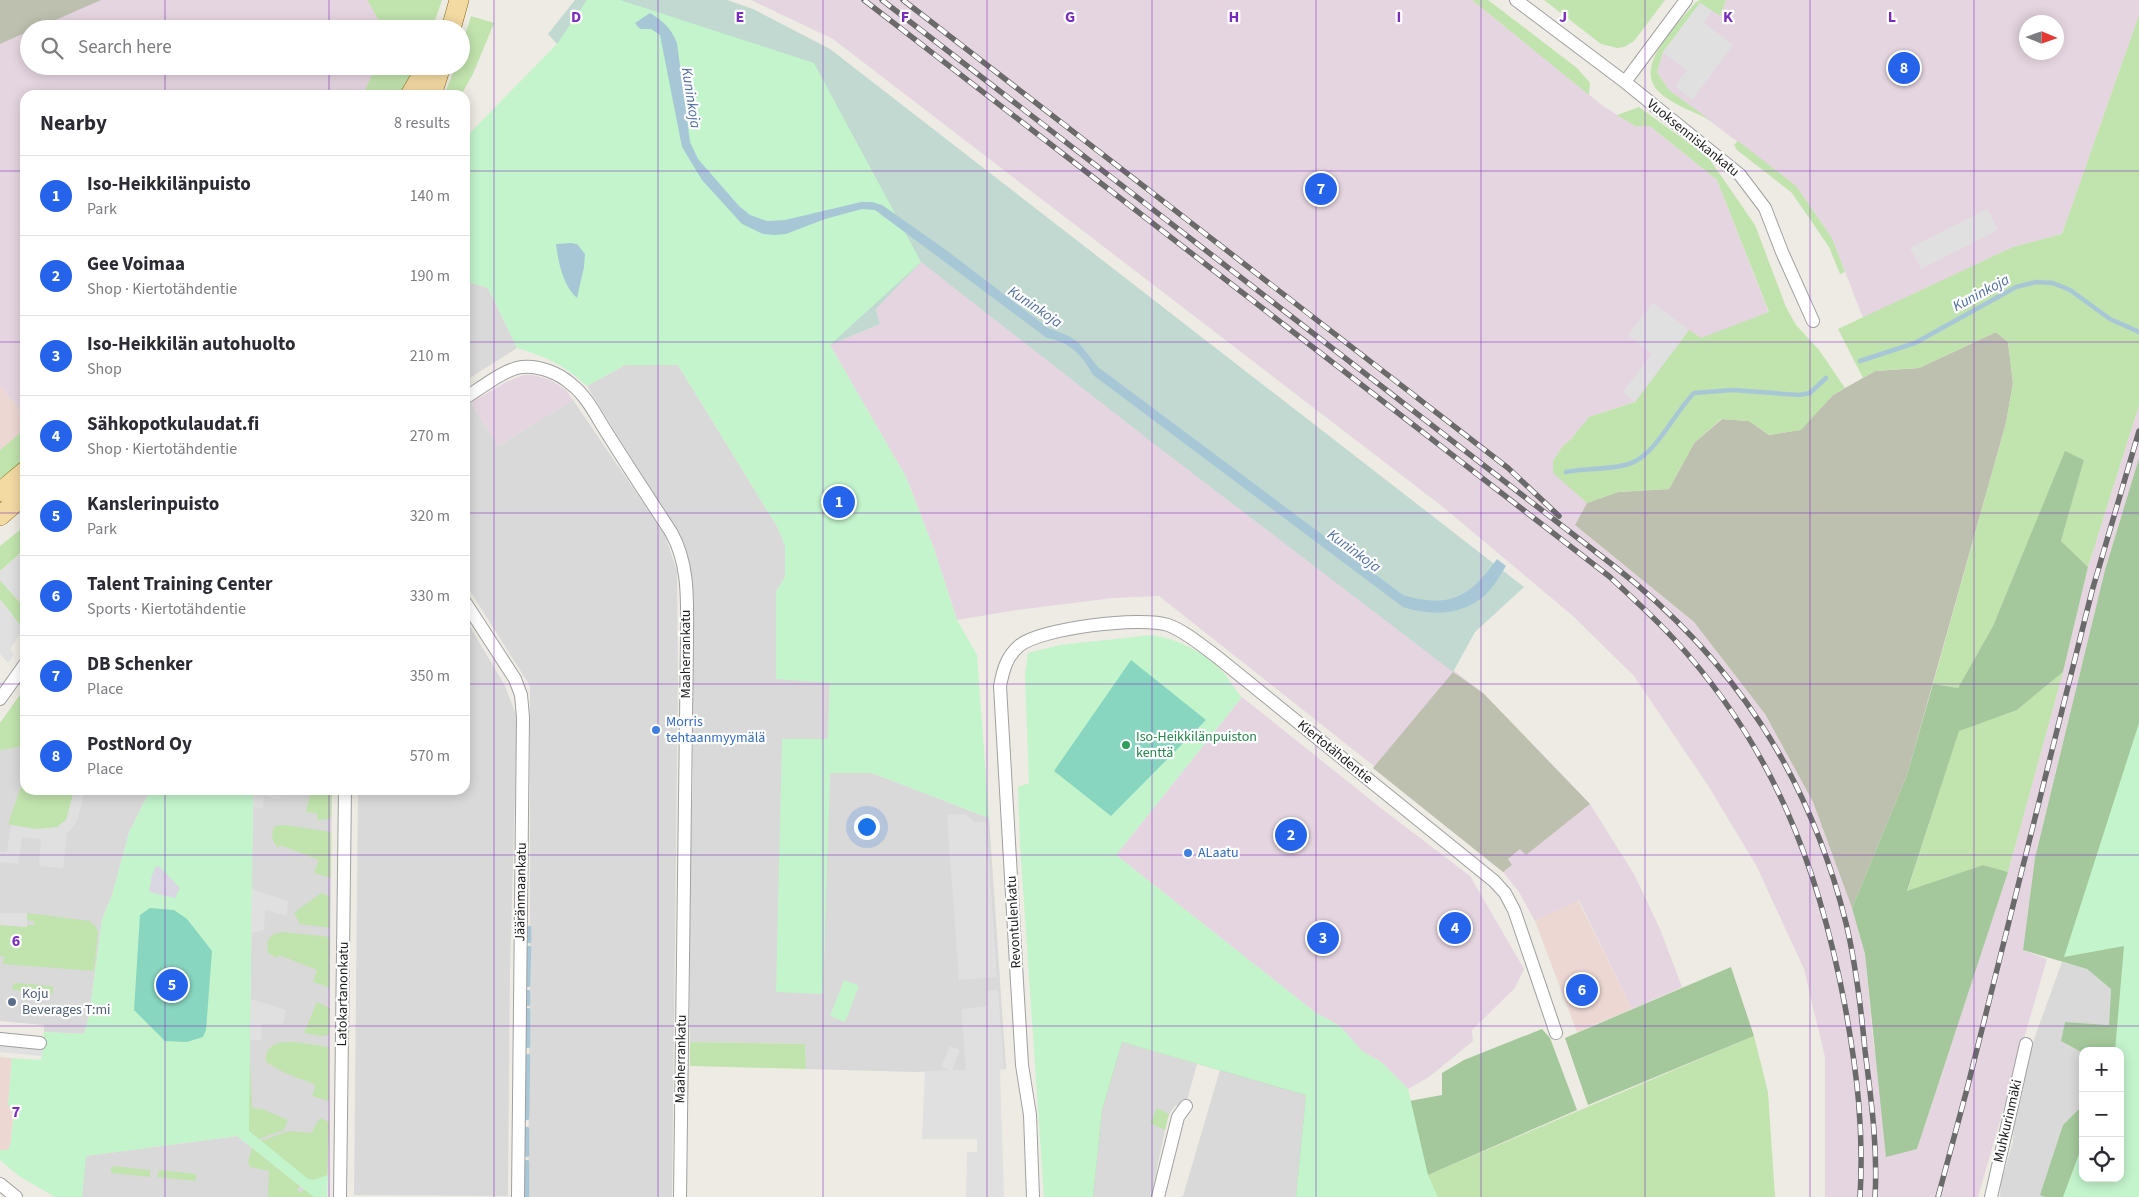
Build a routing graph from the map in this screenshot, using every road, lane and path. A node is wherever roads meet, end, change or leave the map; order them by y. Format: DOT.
graph roads {
  1 [pos="1516,0"];
  2 [pos="1686,0"];
  3 [pos="422,75"];
  4 [pos="439,75"];
  5 [pos="1625,82"];
  6 [pos="413,90"];
  7 [pos="434,90"];
  8 [pos="1813,321"];
  9 [pos="470,395"];
  10 [pos="20,476"];
  11 [pos="0,492"];
  12 [pos="20,498"];
  13 [pos="0,516"];
  14 [pos="470,610"];
  15 [pos="1015,651"];
  16 [pos="20,671"];
  17 [pos="0,699"];
  18 [pos="345,795"];
  19 [pos="1556,1033"];
  20 [pos="0,1039"];
  21 [pos="40,1043"];
  22 [pos="2026,1044"];
  23 [pos="1186,1106"];
  24 [pos="340,1197"];
  25 [pos="518,1197"];
  26 [pos="680,1197"];
  27 [pos="1033,1197"];
  28 [pos="1158,1197"];
  29 [pos="1991,1197"];
  1 -- 5 [label="street, Vuoksenniskankatu"];
  2 -- 5 [label="street"];
  3 -- 6 [label="main road"];
  4 -- 7 [label="main road"];
  5 -- 8 [label="street, Vuoksenniskankatu"];
  9 -- 26 [label="street, Maaherrankatu"];
  10 -- 11 [label="main road"];
  12 -- 13 [label="main road"];
  14 -- 25 [label="street, Jääränmaankatu"];
  15 -- 19 [label="street, Kiertotähdentie"];
  15 -- 27 [label="street, Revontulenkatu"];
  16 -- 17 [label="street"];
  18 -- 24 [label="street, Latokartanonkatu"];
  20 -- 21 [label="street"];
  22 -- 29 [label="street, Muhkurinmäki"];
  23 -- 28 [label="street"];
}
